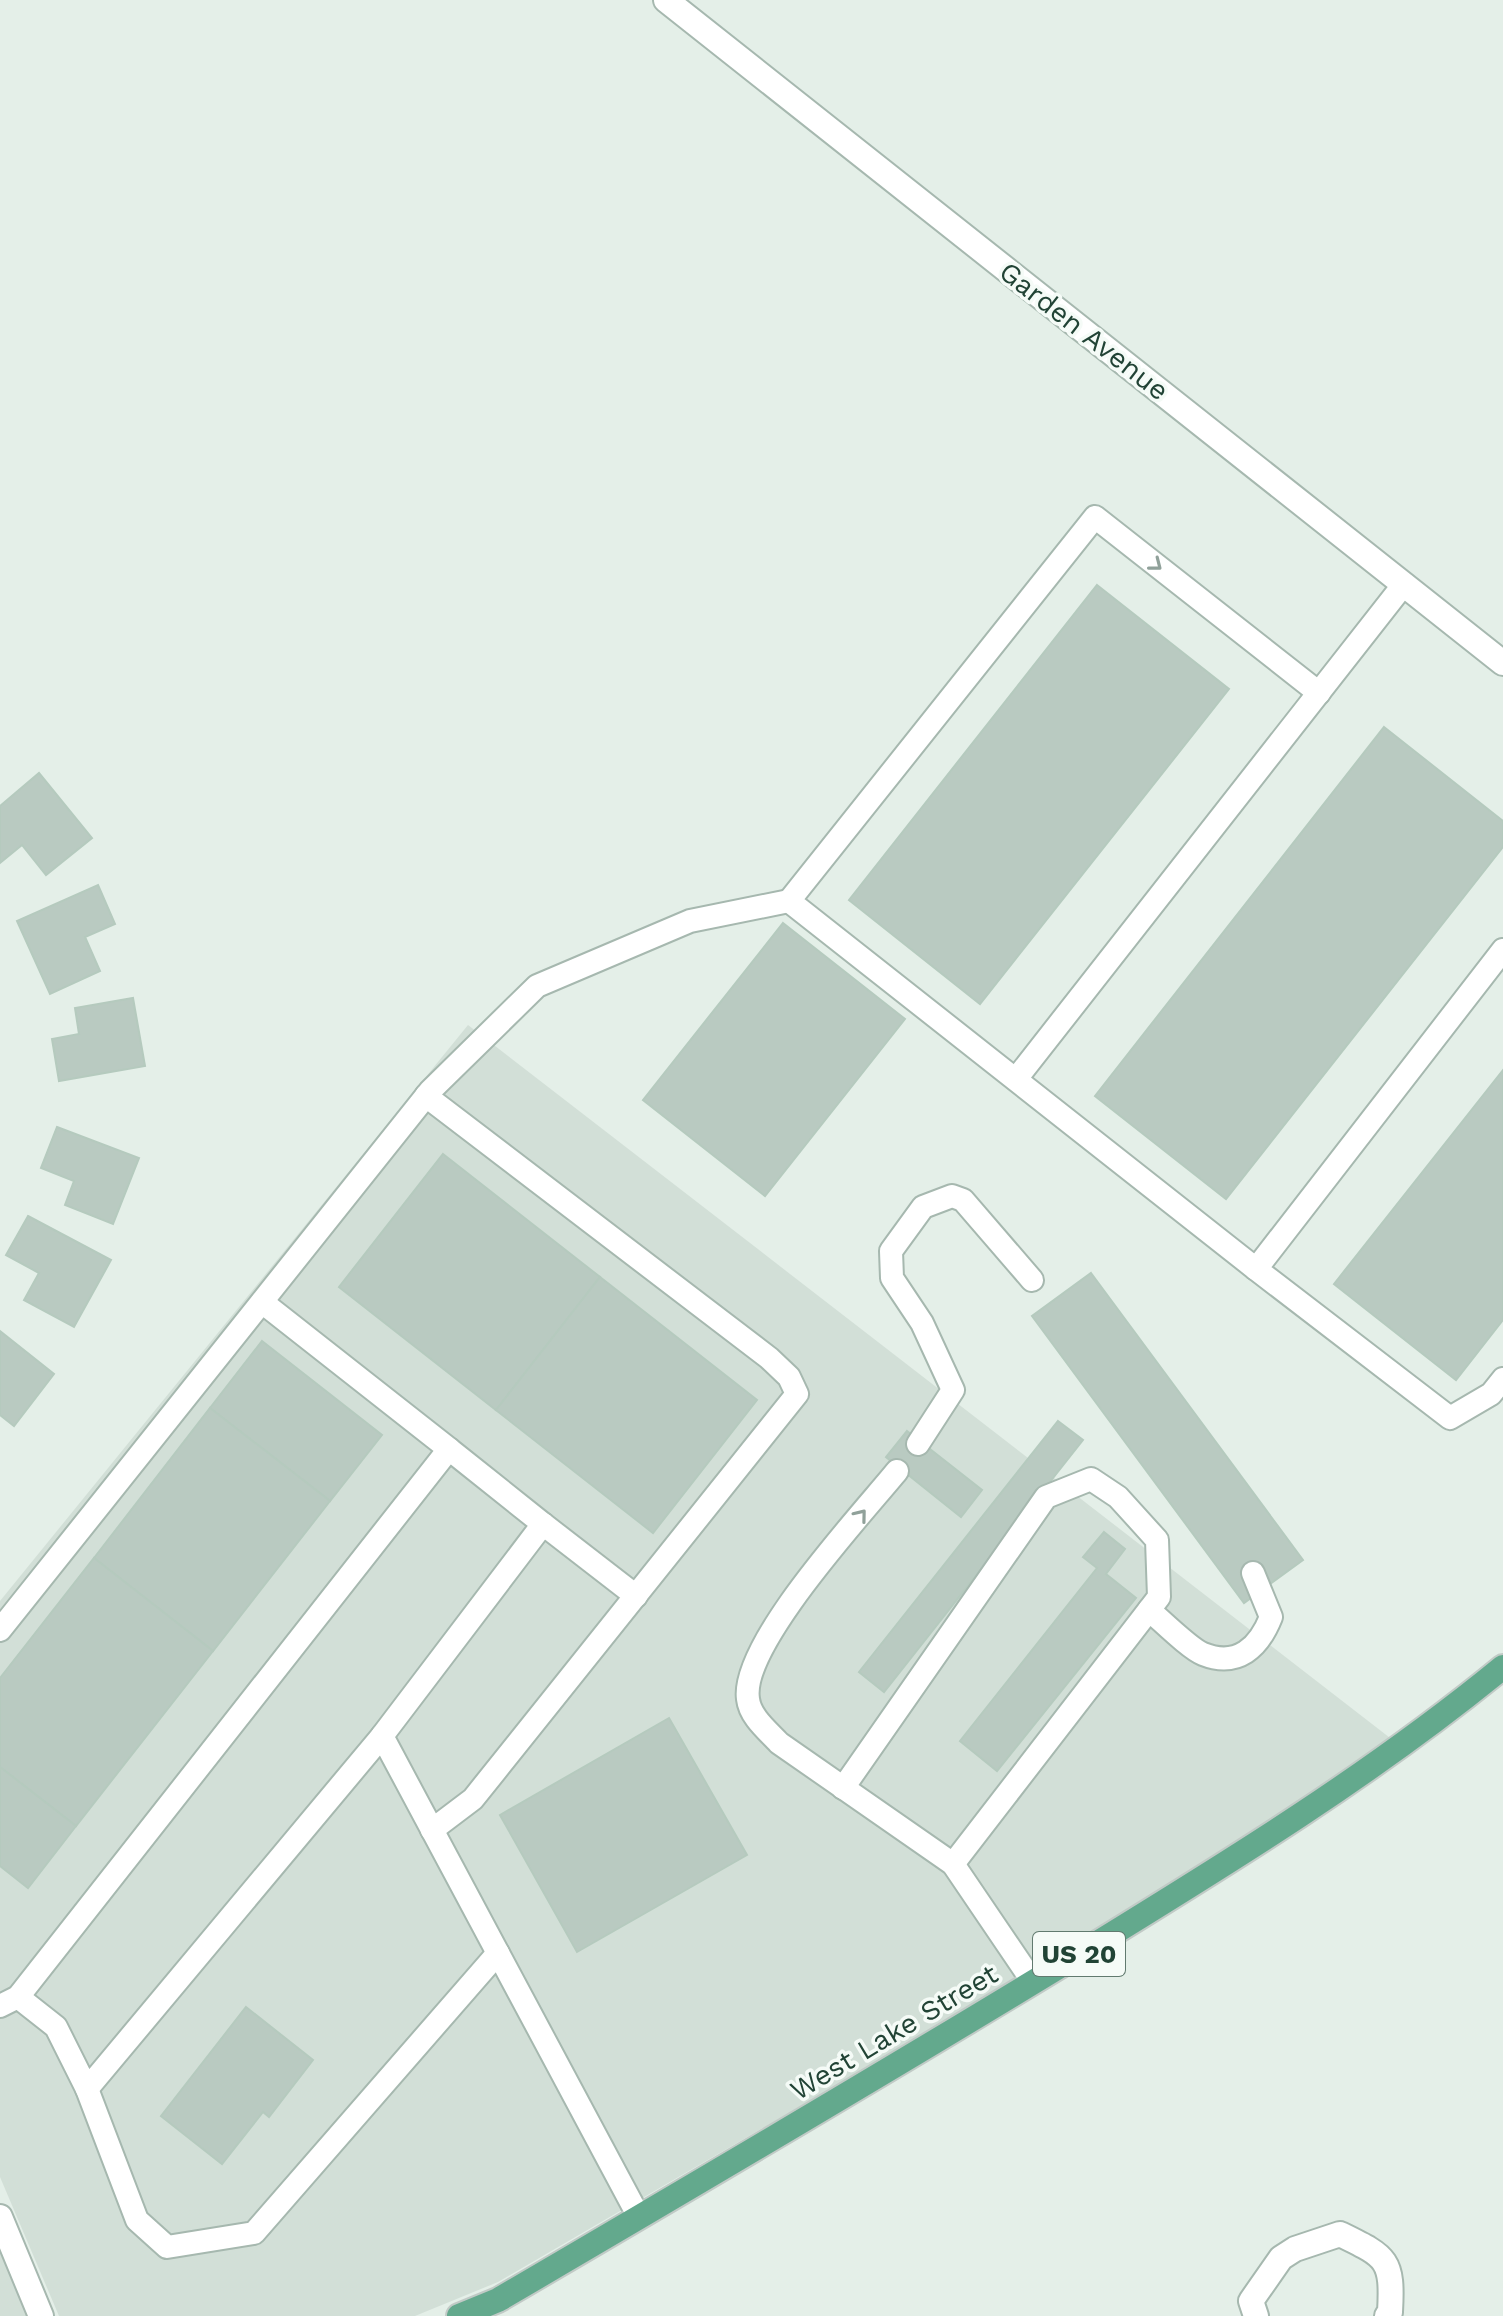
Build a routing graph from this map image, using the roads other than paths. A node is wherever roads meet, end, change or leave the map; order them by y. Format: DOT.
graph roads {
  1 [pos="666,0"];
  2 [pos="1404,584"];
  3 [pos="1503,663"];
  4 [pos="1319,693"];
  5 [pos="789,901"];
  6 [pos="1503,950"];
  7 [pos="1016,1079"];
  8 [pos="426,1096"];
  9 [pos="1256,1269"];
  10 [pos="1032,1280"];
  11 [pos="262,1302"];
  12 [pos="1503,1379"];
  13 [pos="918,1444"];
  14 [pos="449,1449"];
  15 [pos="897,1471"];
  16 [pos="543,1524"];
  17 [pos="1253,1573"];
  18 [pos="636,1596"];
  19 [pos="1149,1610"];
  20 [pos="0,1630"];
  21 [pos="1503,1667"];
  22 [pos="382,1736"];
  23 [pos="843,1788"];
  24 [pos="432,1830"];
  25 [pos="953,1864"];
  26 [pos="498,1953"];
  27 [pos="1033,1982"];
  28 [pos="9,2001"];
  29 [pos="87,2089"];
  30 [pos="0,2217"];
  31 [pos="639,2217"];
  32 [pos="41,2316"];
  33 [pos="459,2316"];
  34 [pos="1256,2316"];
  35 [pos="1387,2316"];
  1 -- 2 [label="street, Garden Avenue"];
  2 -- 3 [label="street, Garden Avenue"];
  2 -- 4 [label="lane"];
  5 -- 4 [label="lane, one-way"];
  4 -- 7 [label="lane"];
  5 -- 7 [label="lane"];
  5 -- 8 [label="lane"];
  6 -- 9 [label="lane"];
  7 -- 9 [label="lane"];
  8 -- 11 [label="lane"];
  8 -- 18 [label="lane"];
  9 -- 12 [label="lane"];
  10 -- 13 [label="lane"];
  11 -- 14 [label="lane"];
  11 -- 20 [label="lane"];
  14 -- 16 [label="lane"];
  14 -- 28 [label="lane"];
  23 -- 15 [label="lane, one-way"];
  16 -- 18 [label="lane"];
  16 -- 22 [label="lane"];
  17 -- 19 [label="lane"];
  18 -- 24 [label="lane"];
  19 -- 23 [label="lane"];
  19 -- 25 [label="lane"];
  21 -- 27 [label="main road, West Lake Street / US 20"];
  22 -- 24 [label="lane"];
  22 -- 29 [label="lane"];
  23 -- 25 [label="lane"];
  24 -- 26 [label="lane"];
  25 -- 27 [label="lane"];
  26 -- 29 [label="lane"];
  26 -- 31 [label="lane"];
  27 -- 31 [label="main road, West Lake Street / US 20"];
  28 -- 29 [label="lane"];
  30 -- 32 [label="street"];
  31 -- 33 [label="main road, West Lake Street / US 20"];
  34 -- 35 [label="street"];
}
